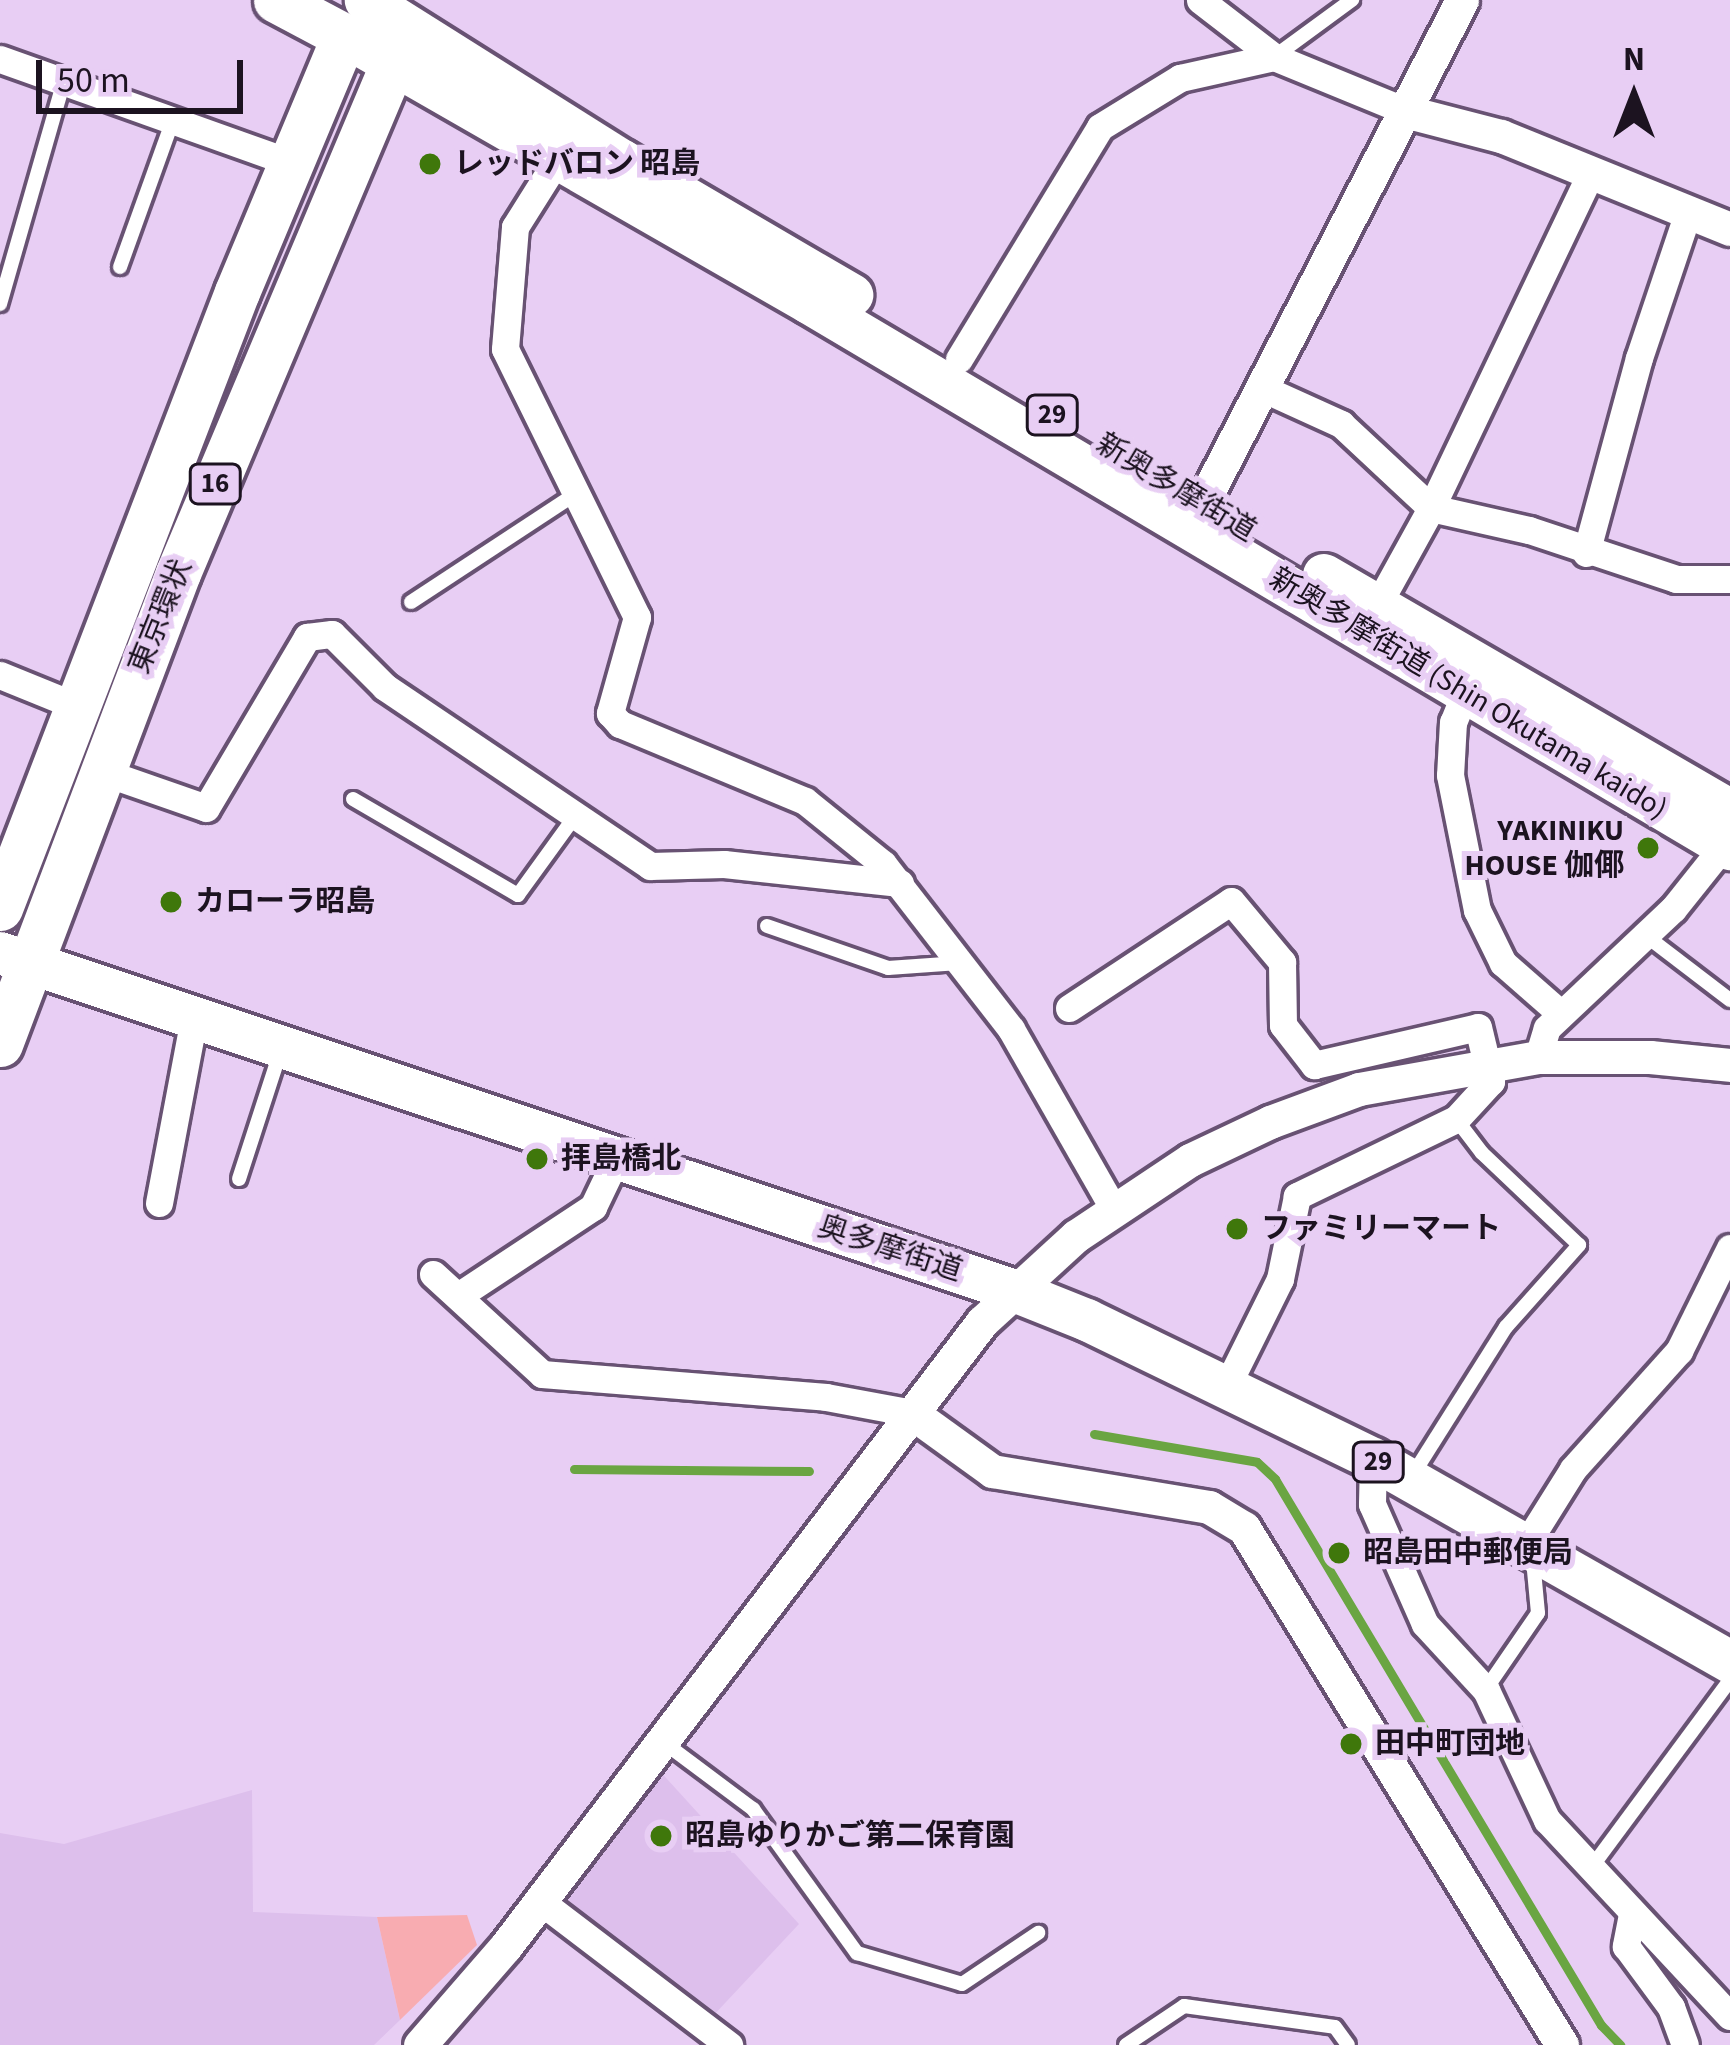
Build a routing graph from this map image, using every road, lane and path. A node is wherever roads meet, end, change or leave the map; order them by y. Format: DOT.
graph roads {
  1 [pos="276,0"];
  2 [pos="1200,0"];
  3 [pos="1352,0"];
  4 [pos="1462,0"];
  5 [pos="369,11"];
  6 [pos="1274,57"];
  7 [pos="0,59"];
  8 [pos="393,63"];
  9 [pos="64,80"];
  10 [pos="1408,112"];
  11 [pos="175,117"];
  12 [pos="557,160"];
  13 [pos="290,162"];
  14 [pos="1591,172"];
  15 [pos="1688,212"];
  16 [pos="1730,229"];
  17 [pos="120,267"];
  18 [pos="0,304"];
  19 [pos="959,359"];
  20 [pos="1264,389"];
  21 [pos="577,493"];
  22 [pos="1431,508"];
  23 [pos="1196,517"];
  24 [pos="1586,553"];
  25 [pos="1730,579"];
  26 [pos="411,602"];
  27 [pos="1377,606"];
  28 [pos="0,675"];
  29 [pos="1465,693"];
  30 [pos="76,706"];
  31 [pos="100,771"];
  32 [pos="352,799"];
  33 [pos="576,815"];
  34 [pos="1729,824"];
  35 [pos="900,884"];
  36 [pos="0,908"];
  37 [pos="767,926"];
  38 [pos="1645,935"];
  39 [pos="14,957"];
  40 [pos="964,962"];
  41 [pos="1730,1000"];
  42 [pos="1069,1008"];
  43 [pos="1561,1014"];
  44 [pos="194,1018"];
  45 [pos="0,1044"];
  46 [pos="282,1048"];
  47 [pos="1538,1057"];
  48 [pos="1491,1063"];
  49 [pos="1730,1065"];
  50 [pos="1456,1119"];
  51 [pos="615,1161"];
  52 [pos="239,1179"];
  53 [pos="159,1203"];
  54 [pos="1113,1208"];
  55 [pos="1730,1248"];
  56 [pos="433,1274"];
  57 [pos="1012,1290"];
  58 [pos="458,1296"];
  59 [pos="1227,1386"];
  60 [pos="912,1413"];
  61 [pos="1391,1470"];
  62 [pos="1528,1552"];
  63 [pos="1730,1662"];
  64 [pos="1730,1680"];
  65 [pos="1486,1690"];
  66 [pos="662,1741"];
  67 [pos="1592,1868"];
  68 [pos="540,1901"];
  69 [pos="1632,1913"];
  70 [pos="1038,1933"];
  71 [pos="1727,2008"];
  72 [pos="421,2045"];
  73 [pos="729,2045"];
  74 [pos="1126,2045"];
  75 [pos="1348,2045"];
  76 [pos="1562,2045"];
  77 [pos="1685,2045"];
  1 -- 5 [label="highway"];
  2 -- 6 [label="street"];
  3 -- 6 [label="lane"];
  4 -- 10 [label="street"];
  5 -- 8 [label="highway"];
  5 -- 13 [label="highway, 東京環状 / 16"];
  5 -- 19 [label="main road, 新奥多摩街道 / 29"];
  6 -- 10 [label="street"];
  6 -- 19 [label="street"];
  7 -- 9 [label="street"];
  8 -- 12 [label="main road, 29"];
  8 -- 31 [label="highway, 東京環状 / 16"];
  9 -- 11 [label="street"];
  9 -- 18 [label="lane"];
  10 -- 14 [label="street"];
  10 -- 20 [label="street"];
  11 -- 13 [label="street"];
  11 -- 17 [label="lane"];
  12 -- 21 [label="street"];
  12 -- 23 [label="main road, 新奥多摩街道 (Shin Okutama kaido) / 29"];
  13 -- 30 [label="highway, 東京環状 / 16"];
  14 -- 15 [label="street"];
  14 -- 22 [label="street"];
  15 -- 16 [label="street"];
  15 -- 24 [label="street"];
  19 -- 23 [label="main road, 新奥多摩街道 / 29"];
  20 -- 22 [label="street"];
  20 -- 23 [label="street"];
  21 -- 26 [label="lane"];
  21 -- 35 [label="street"];
  22 -- 24 [label="street"];
  22 -- 27 [label="street"];
  23 -- 27 [label="main road, 新奥多摩街道 / 29"];
  23 -- 29 [label="main road, 新奥多摩街道 (Shin Okutama kaido) / 29"];
  24 -- 25 [label="street"];
  27 -- 34 [label="main road, 新奥多摩街道 / 29"];
  28 -- 30 [label="street"];
  29 -- 34 [label="main road, 新奥多摩街道 (Shin Okutama kaido) / 29"];
  29 -- 43 [label="street"];
  30 -- 36 [label="highway, 東京環状 / 16"];
  31 -- 33 [label="street"];
  31 -- 39 [label="highway, 東京環状 / 16"];
  32 -- 33 [label="lane"];
  33 -- 35 [label="street"];
  34 -- 38 [label="street"];
  35 -- 40 [label="street"];
  37 -- 40 [label="lane"];
  38 -- 41 [label="lane"];
  38 -- 43 [label="street"];
  39 -- 44 [label="main road, 奥多摩街道 / 29"];
  39 -- 45 [label="highway, 東京環状 / 16"];
  40 -- 54 [label="street"];
  42 -- 48 [label="street"];
  43 -- 47 [label="street"];
  44 -- 46 [label="main road, 奥多摩街道 / 29"];
  44 -- 53 [label="street"];
  46 -- 51 [label="main road, 奥多摩街道 / 29"];
  46 -- 52 [label="lane"];
  47 -- 48 [label="street"];
  47 -- 49 [label="street"];
  48 -- 50 [label="street"];
  48 -- 54 [label="street"];
  50 -- 59 [label="street"];
  50 -- 61 [label="lane"];
  51 -- 57 [label="main road, 奥多摩街道 / 29"];
  51 -- 58 [label="street"];
  54 -- 57 [label="street"];
  55 -- 62 [label="street"];
  56 -- 58 [label="street"];
  57 -- 59 [label="main road, 奥多摩街道 / 29"];
  57 -- 60 [label="street"];
  58 -- 60 [label="street"];
  59 -- 61 [label="main road, 奥多摩街道 / 29"];
  60 -- 66 [label="street"];
  60 -- 76 [label="street"];
  61 -- 62 [label="main road, 奥多摩街道 / 29"];
  61 -- 65 [label="street"];
  62 -- 63 [label="main road, 奥多摩街道 / 29"];
  62 -- 65 [label="lane"];
  64 -- 67 [label="lane"];
  65 -- 67 [label="street"];
  66 -- 68 [label="street"];
  66 -- 70 [label="lane"];
  67 -- 69 [label="street"];
  68 -- 72 [label="street"];
  68 -- 73 [label="street"];
  69 -- 71 [label="street"];
  69 -- 77 [label="street"];
  74 -- 75 [label="lane"];
}
